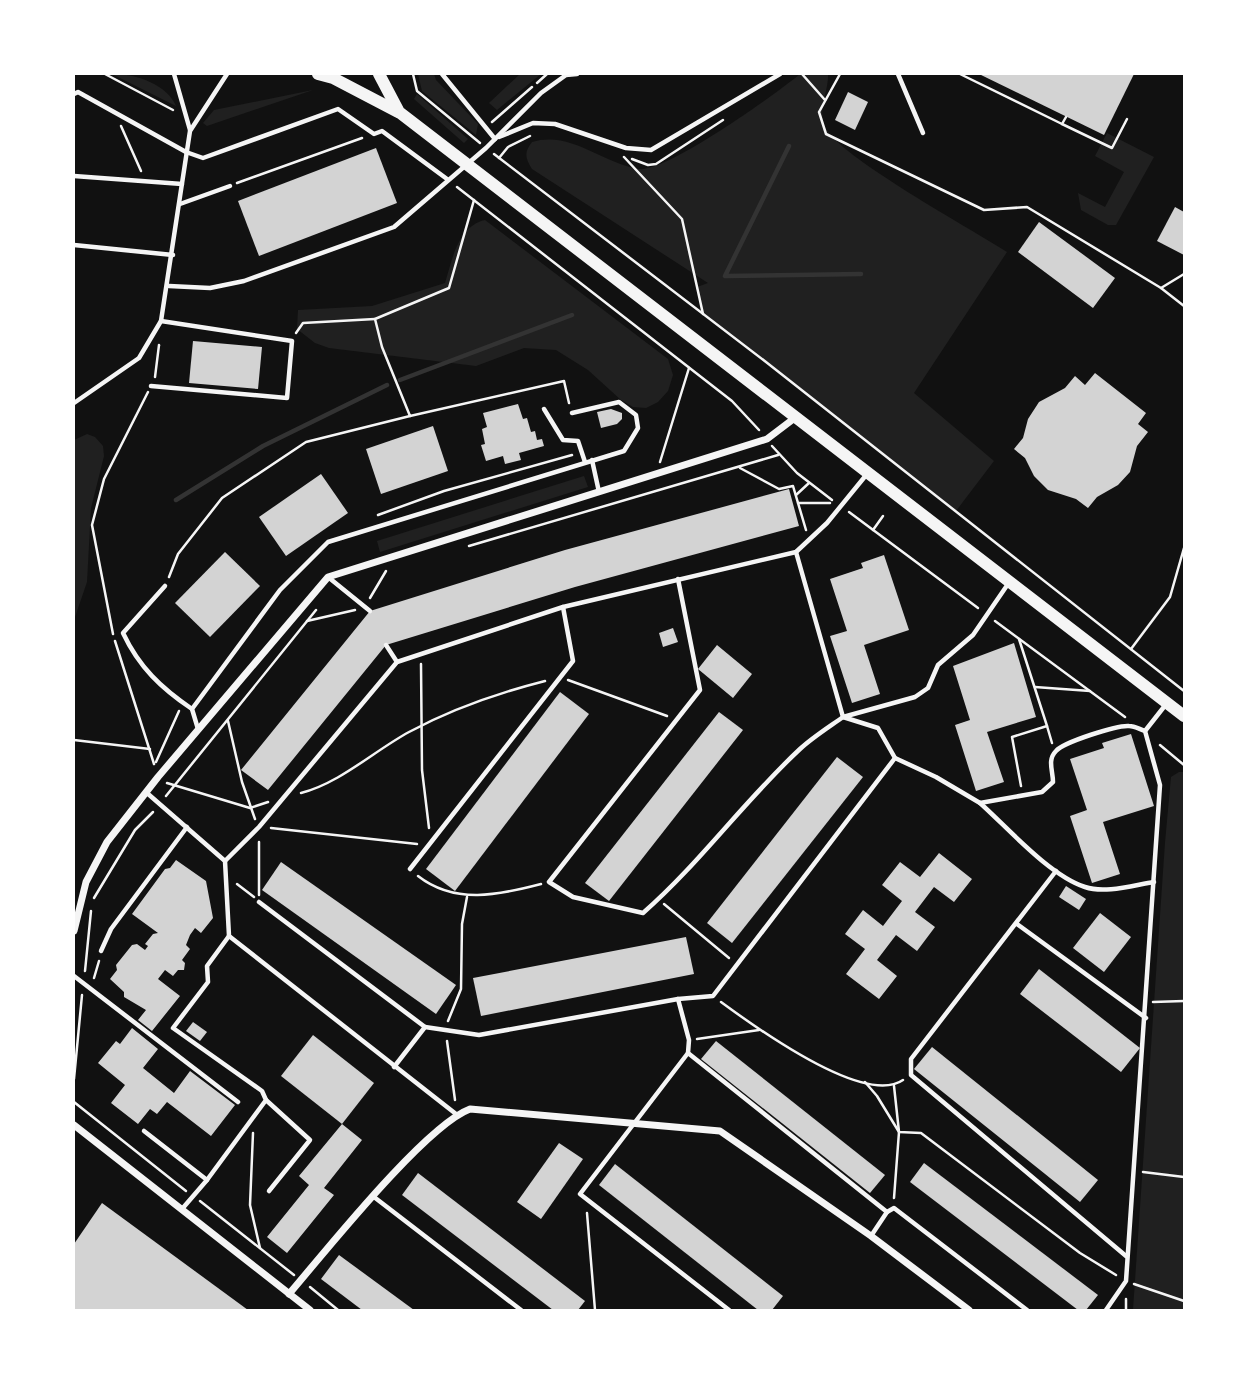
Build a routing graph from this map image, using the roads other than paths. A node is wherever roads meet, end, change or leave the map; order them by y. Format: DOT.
graph roads {
  1 [pos="174,74"];
  2 [pos="227,74"];
  3 [pos="318,74"];
  4 [pos="379,74"];
  5 [pos="442,74"];
  6 [pos="577,74"];
  7 [pos="780,74"];
  8 [pos="898,74"];
  9 [pos="74,94"];
  10 [pos="399,112"];
  11 [pos="190,131"];
  12 [pos="923,133"];
  13 [pos="495,139"];
  14 [pos="186,152"];
  15 [pos="466,164"];
  16 [pos="74,176"];
  17 [pos="447,179"];
  18 [pos="182,184"];
  19 [pos="230,186"];
  20 [pos="180,204"];
  21 [pos="74,245"];
  22 [pos="173,256"];
  23 [pos="169,286"];
  24 [pos="161,321"];
  25 [pos="151,386"];
  26 [pos="74,402"];
  27 [pos="544,409"];
  28 [pos="572,414"];
  29 [pos="796,417"];
  30 [pos="592,460"];
  31 [pos="585,462"];
  32 [pos="868,473"];
  33 [pos="599,492"];
  34 [pos="796,552"];
  35 [pos="328,577"];
  36 [pos="678,579"];
  37 [pos="1011,580"];
  38 [pos="165,586"];
  39 [pos="564,607"];
  40 [pos="367,609"];
  41 [pos="386,645"];
  42 [pos="397,662"];
  43 [pos="1168,702"];
  44 [pos="192,709"];
  45 [pos="844,716"];
  46 [pos="1185,716"];
  47 [pos="198,729"];
  48 [pos="1144,732"];
  49 [pos="895,758"];
  50 [pos="146,792"];
  51 [pos="980,803"];
  52 [pos="187,827"];
  53 [pos="225,861"];
  54 [pos="410,869"];
  55 [pos="1056,871"];
  56 [pos="1154,883"];
  57 [pos="259,902"];
  58 [pos="1017,924"];
  59 [pos="74,931"];
  60 [pos="229,936"];
  61 [pos="101,951"];
  62 [pos="74,976"];
  63 [pos="678,999"];
  64 [pos="1146,1018"];
  65 [pos="425,1027"];
  66 [pos="688,1053"];
  67 [pos="394,1067"];
  68 [pos="266,1101"];
  69 [pos="239,1102"];
  70 [pos="456,1114"];
  71 [pos="74,1125"];
  72 [pos="631,1125"];
  73 [pos="144,1131"];
  74 [pos="207,1180"];
  75 [pos="270,1191"];
  76 [pos="374,1198"];
  77 [pos="181,1210"];
  78 [pos="887,1212"];
  79 [pos="871,1236"];
  80 [pos="1126,1256"];
  81 [pos="289,1294"];
  82 [pos="310,1311"];
  83 [pos="521,1311"];
  84 [pos="729,1311"];
  85 [pos="969,1311"];
  86 [pos="1027,1311"];
  87 [pos="1106,1311"];
  1 -- 11 [label="lane"];
  2 -- 11 [label="lane"];
  3 -- 10 [label="main road"];
  4 -- 10 [label="main road"];
  5 -- 13 [label="lane"];
  6 -- 13 [label="lane"];
  7 -- 13 [label="lane"];
  8 -- 12 [label="lane"];
  9 -- 14 [label="lane"];
  10 -- 15 [label="main road"];
  11 -- 14 [label="lane"];
  13 -- 15 [label="lane"];
  14 -- 17 [label="lane"];
  14 -- 18 [label="lane"];
  15 -- 17 [label="lane"];
  15 -- 29 [label="main road"];
  16 -- 18 [label="lane"];
  17 -- 23 [label="lane"];
  18 -- 20 [label="lane"];
  19 -- 20 [label="lane"];
  20 -- 22 [label="lane"];
  21 -- 22 [label="lane"];
  22 -- 23 [label="lane"];
  23 -- 24 [label="lane"];
  24 -- 25 [label="lane"];
  24 -- 26 [label="lane"];
  27 -- 31 [label="lane"];
  28 -- 30 [label="lane"];
  29 -- 32 [label="main road"];
  29 -- 33 [label="street"];
  30 -- 31 [label="lane"];
  30 -- 33 [label="lane"];
  31 -- 44 [label="lane"];
  32 -- 34 [label="lane"];
  32 -- 37 [label="main road"];
  33 -- 35 [label="street"];
  34 -- 36 [label="lane"];
  34 -- 45 [label="lane"];
  35 -- 40 [label="lane"];
  35 -- 47 [label="street"];
  36 -- 39 [label="lane"];
  36 -- 45 [label="lane"];
  37 -- 43 [label="main road"];
  37 -- 45 [label="lane"];
  38 -- 44 [label="lane"];
  39 -- 42 [label="lane"];
  39 -- 54 [label="lane"];
  41 -- 42 [label="lane"];
  42 -- 53 [label="lane"];
  43 -- 46 [label="main road"];
  43 -- 48 [label="lane"];
  44 -- 47 [label="lane"];
  45 -- 49 [label="lane"];
  47 -- 50 [label="street"];
  48 -- 51 [label="lane"];
  48 -- 56 [label="lane"];
  49 -- 51 [label="lane"];
  49 -- 63 [label="lane"];
  50 -- 52 [label="lane"];
  50 -- 59 [label="street"];
  51 -- 55 [label="lane"];
  52 -- 53 [label="lane"];
  52 -- 61 [label="lane"];
  53 -- 60 [label="lane"];
  55 -- 56 [label="lane"];
  55 -- 58 [label="lane"];
  56 -- 64 [label="lane"];
  57 -- 65 [label="lane"];
  58 -- 64 [label="lane"];
  58 -- 80 [label="lane"];
  60 -- 67 [label="lane"];
  60 -- 68 [label="lane"];
  62 -- 69 [label="lane"];
  63 -- 65 [label="lane"];
  63 -- 66 [label="lane"];
  64 -- 80 [label="lane"];
  65 -- 67 [label="lane"];
  66 -- 72 [label="lane"];
  66 -- 78 [label="lane"];
  67 -- 70 [label="lane"];
  68 -- 74 [label="lane"];
  68 -- 75 [label="lane"];
  70 -- 72 [label="street"];
  70 -- 76 [label="street"];
  71 -- 77 [label="street"];
  72 -- 79 [label="street"];
  72 -- 84 [label="lane"];
  73 -- 74 [label="lane"];
  74 -- 77 [label="lane"];
  76 -- 81 [label="street"];
  76 -- 83 [label="lane"];
  77 -- 81 [label="street"];
  78 -- 79 [label="lane"];
  78 -- 86 [label="lane"];
  79 -- 85 [label="street"];
  80 -- 87 [label="lane"];
  81 -- 82 [label="street"];
}
